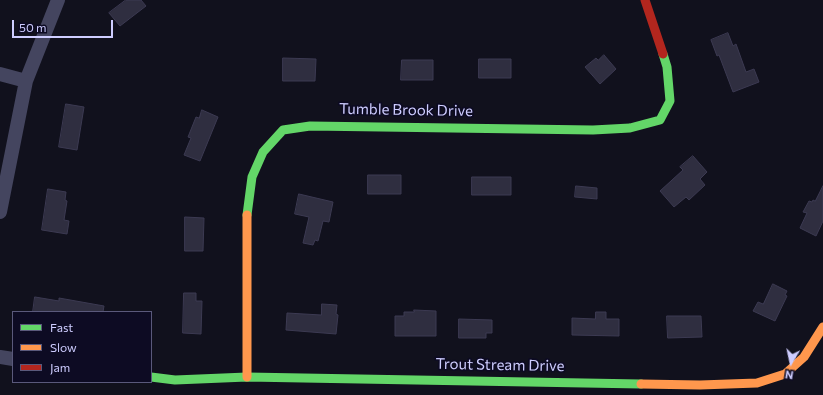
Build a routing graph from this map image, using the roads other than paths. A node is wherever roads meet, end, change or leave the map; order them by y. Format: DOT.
graph roads {
  1 [pos="58,0"];
  2 [pos="645,0"];
  3 [pos="0,74"];
  4 [pos="26,81"];
  5 [pos="0,212"];
  6 [pos="823,326"];
  7 [pos="0,357"];
  8 [pos="12,359"];
  9 [pos="152,377"];
  10 [pos="247,377"];
  11 [pos="700,390"];
  1 -- 4 [label="street"];
  2 -- 10 [label="street, Tumble Brook Drive"];
  3 -- 4 [label="street"];
  4 -- 5 [label="street"];
  6 -- 11 [label="street, Trout Stream Drive"];
  7 -- 8 [label="street"];
  9 -- 10 [label="street, Trout Stream Drive"];
  10 -- 11 [label="street, Trout Stream Drive"];
}
